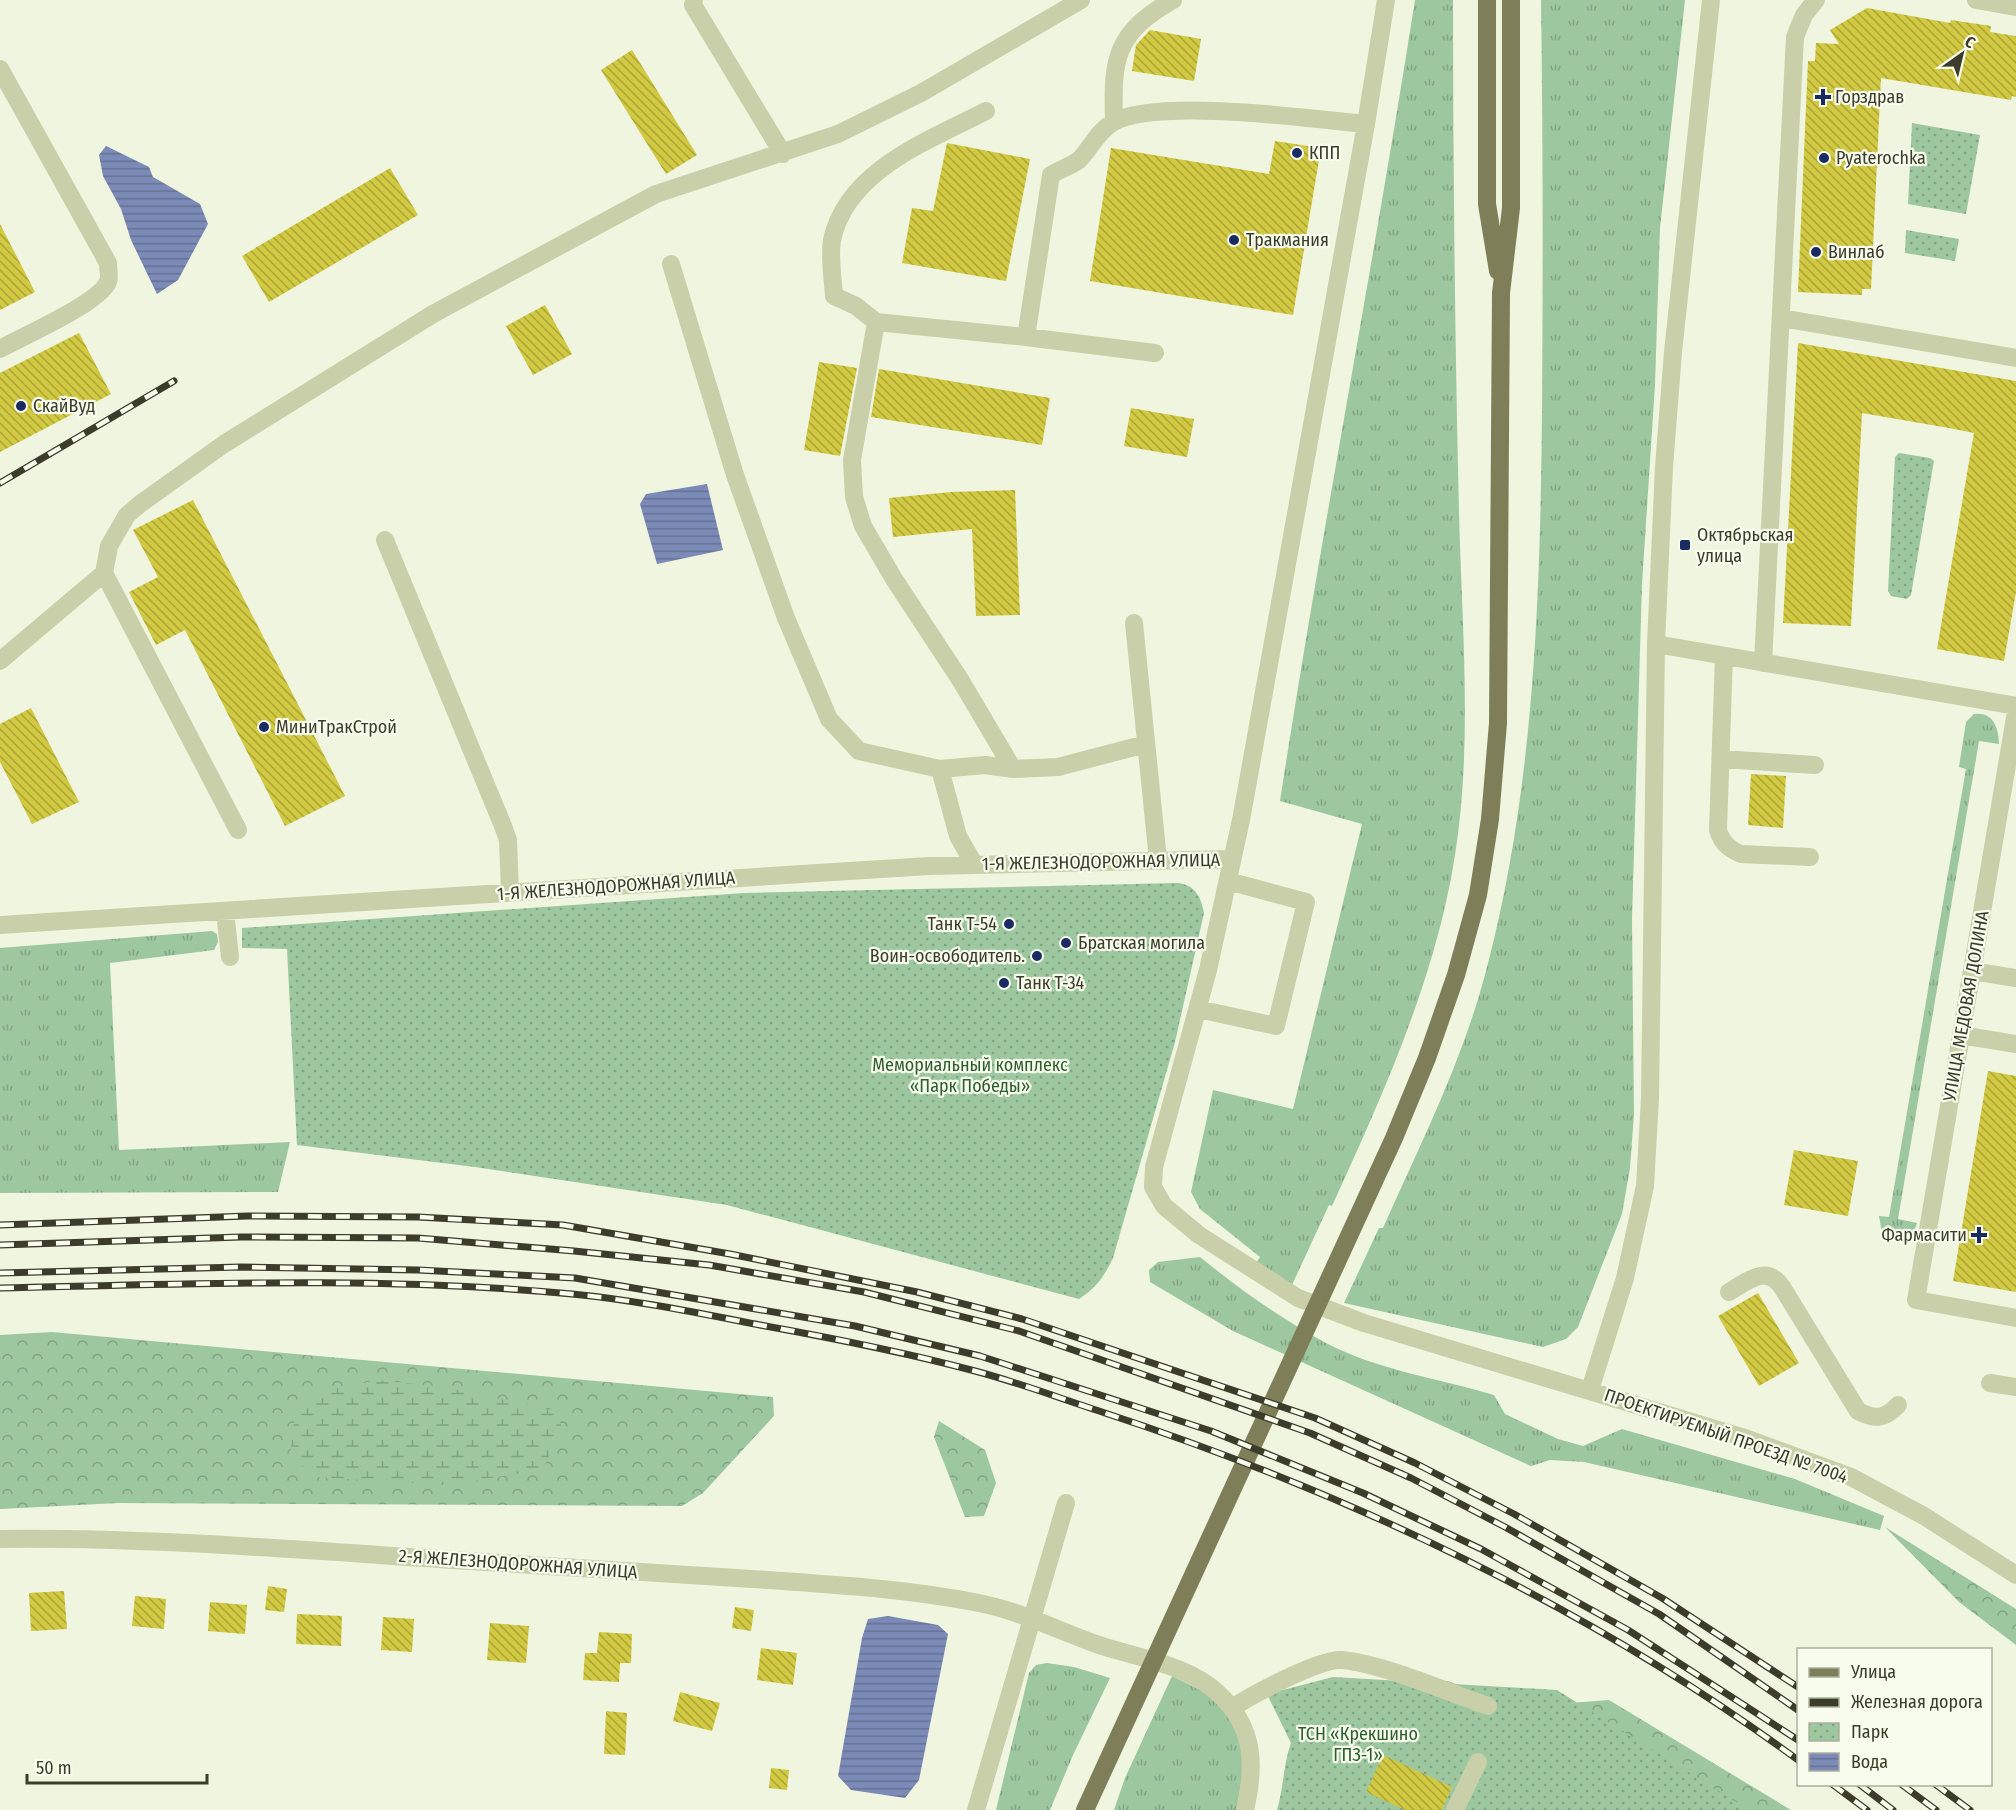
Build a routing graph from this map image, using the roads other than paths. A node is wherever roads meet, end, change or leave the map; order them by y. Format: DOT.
graph roads {
  1 [pos="694,0"];
  2 [pos="1082,0"];
  3 [pos="1173,0"];
  4 [pos="1386,0"];
  5 [pos="1487,0"];
  6 [pos="1511,0"];
  7 [pos="1711,0"];
  8 [pos="1816,0"];
  9 [pos="1976,0"];
  10 [pos="2016,7"];
  11 [pos="0,69"];
  12 [pos="986,111"];
  13 [pos="1114,122"];
  14 [pos="1366,124"];
  15 [pos="783,154"];
  16 [pos="671,264"];
  17 [pos="1501,293"];
  18 [pos="1781,318"];
  19 [pos="876,322"];
  20 [pos="1026,337"];
  21 [pos="0,349"];
  22 [pos="1155,353"];
  23 [pos="2016,358"];
  24 [pos="385,540"];
  25 [pos="104,573"];
  26 [pos="1134,623"];
  27 [pos="1656,644"];
  28 [pos="1724,656"];
  29 [pos="0,660"];
  30 [pos="1763,663"];
  31 [pos="2016,706"];
  32 [pos="2016,712"];
  33 [pos="1146,744"];
  34 [pos="1721,759"];
  35 [pos="1815,765"];
  36 [pos="940,769"];
  37 [pos="1013,769"];
  38 [pos="238,830"];
  39 [pos="1810,857"];
  40 [pos="1232,859"];
  41 [pos="1158,860"];
  42 [pos="974,864"];
  43 [pos="1228,881"];
  44 [pos="510,892"];
  45 [pos="225,911"];
  46 [pos="0,925"];
  47 [pos="230,957"];
  48 [pos="1972,971"];
  49 [pos="2016,978"];
  50 [pos="1198,1009"];
  51 [pos="1961,1035"];
  52 [pos="2016,1044"];
  53 [pos="1729,1292"];
  54 [pos="2016,1318"];
  55 [pos="1990,1383"];
  56 [pos="2016,1387"];
  57 [pos="1590,1390"];
  58 [pos="1898,1405"];
  59 [pos="1066,1503"];
  60 [pos="0,1539"];
  61 [pos="2016,1575"];
  62 [pos="1033,1618"];
  63 [pos="1488,1706"];
  64 [pos="1232,1708"];
  65 [pos="1478,1762"];
  66 [pos="976,1810"];
  67 [pos="1085,1810"];
  68 [pos="1245,1810"];
  69 [pos="1455,1810"];
  1 -- 15 [label="street"];
  2 -- 15 [label="street"];
  3 -- 13 [label="street"];
  4 -- 14 [label="street, ПРОЕКТИРУЕМЫЙ ПРОЕЗД № 7004"];
  5 -- 17 [label="main road"];
  6 -- 17 [label="main road"];
  7 -- 27 [label="street"];
  8 -- 18 [label="street"];
  9 -- 10 [label="street"];
  11 -- 21 [label="street"];
  12 -- 19 [label="street"];
  13 -- 14 [label="street"];
  13 -- 20 [label="street"];
  14 -- 40 [label="street, ПРОЕКТИРУЕМЫЙ ПРОЕЗД № 7004"];
  15 -- 25 [label="street"];
  16 -- 36 [label="street"];
  17 -- 67 [label="main road"];
  18 -- 23 [label="street"];
  18 -- 30 [label="street"];
  19 -- 20 [label="street"];
  19 -- 37 [label="street"];
  20 -- 22 [label="street"];
  24 -- 44 [label="street"];
  25 -- 29 [label="street"];
  25 -- 38 [label="street"];
  26 -- 33 [label="street"];
  27 -- 28 [label="street"];
  27 -- 57 [label="street"];
  28 -- 30 [label="street"];
  28 -- 34 [label="street"];
  30 -- 31 [label="street"];
  32 -- 48 [label="street, УЛИЦА МЕДОВАЯ ДОЛИНА"];
  33 -- 37 [label="street"];
  33 -- 41 [label="street"];
  34 -- 35 [label="street"];
  34 -- 39 [label="street"];
  36 -- 37 [label="street"];
  36 -- 42 [label="street"];
  40 -- 41 [label="street, 1-Я ЖЕЛЕЗНОДОРОЖНАЯ УЛИЦА"];
  40 -- 43 [label="street, ПРОЕКТИРУЕМЫЙ ПРОЕЗД № 7004"];
  41 -- 42 [label="street, 1-Я ЖЕЛЕЗНОДОРОЖНАЯ УЛИЦА"];
  42 -- 44 [label="street, 1-Я ЖЕЛЕЗНОДОРОЖНАЯ УЛИЦА"];
  43 -- 50 [label="street, ПРОЕКТИРУЕМЫЙ ПРОЕЗД № 7004"];
  43 -- 50 [label="street"];
  44 -- 45 [label="street, 1-Я ЖЕЛЕЗНОДОРОЖНАЯ УЛИЦА"];
  45 -- 46 [label="street, 1-Я ЖЕЛЕЗНОДОРОЖНАЯ УЛИЦА"];
  45 -- 47 [label="street"];
  48 -- 49 [label="street"];
  48 -- 51 [label="street, УЛИЦА МЕДОВАЯ ДОЛИНА"];
  50 -- 57 [label="street, ПРОЕКТИРУЕМЫЙ ПРОЕЗД № 7004"];
  51 -- 52 [label="street"];
  51 -- 54 [label="street, УЛИЦА МЕДОВАЯ ДОЛИНА"];
  53 -- 58 [label="street"];
  55 -- 56 [label="street"];
  57 -- 61 [label="street, ПРОЕКТИРУЕМЫЙ ПРОЕЗД № 7004"];
  59 -- 62 [label="street"];
  60 -- 62 [label="street, 2-Я ЖЕЛЕЗНОДОРОЖНАЯ УЛИЦА"];
  62 -- 64 [label="street, 2-Я ЖЕЛЕЗНОДОРОЖНАЯ УЛИЦА"];
  62 -- 66 [label="street"];
  63 -- 64 [label="street"];
  64 -- 68 [label="street, 2-Я ЖЕЛЕЗНОДОРОЖНАЯ УЛИЦА"];
  65 -- 69 [label="street"];
}
